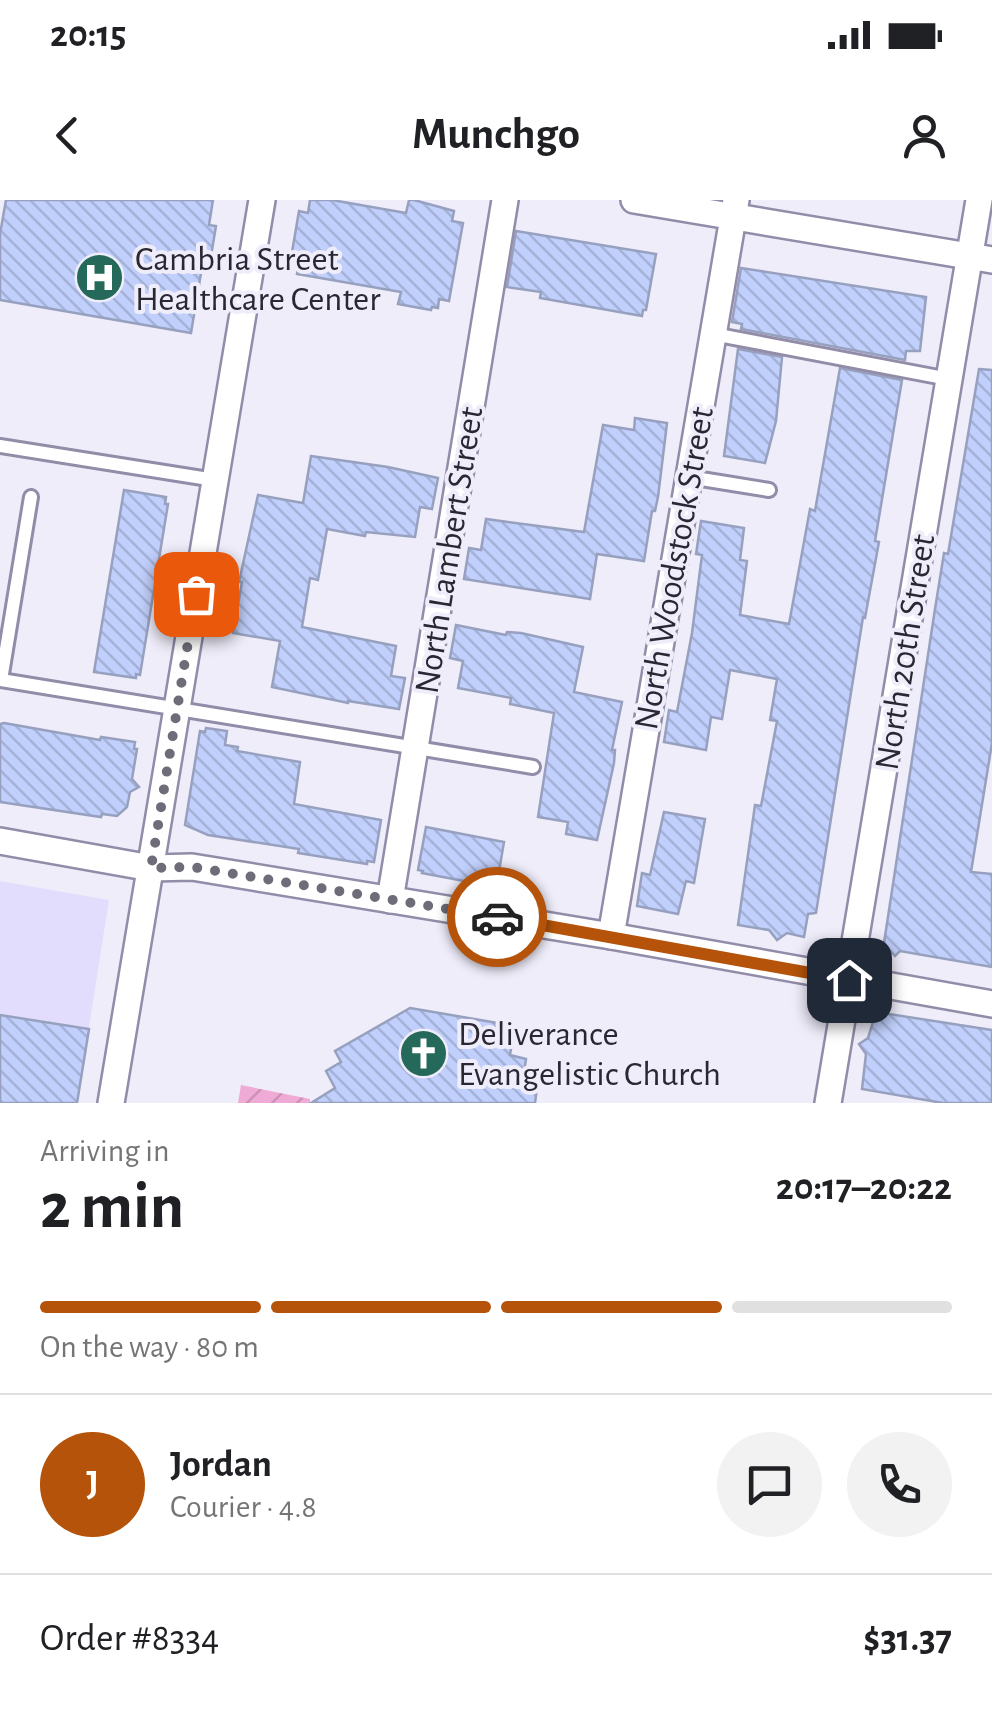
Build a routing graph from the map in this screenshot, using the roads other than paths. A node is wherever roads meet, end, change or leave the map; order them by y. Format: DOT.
graph roads {
  1 [pos="262,200"];
  2 [pos="505,200"];
  3 [pos="634,200"];
  4 [pos="978,200"];
  5 [pos="734,208"];
  6 [pos="981,258"];
  7 [pos="713,334"];
  8 [pos="949,379"];
  9 [pos="0,446"];
  10 [pos="689,476"];
  11 [pos="215,480"];
  12 [pos="769,490"];
  13 [pos="30,497"];
  14 [pos="177,708"];
  15 [pos="415,747"];
  16 [pos="533,766"];
  17 [pos="0,841"];
  18 [pos="151,868"];
  19 [pos="390,900"];
  20 [pos="611,936"];
  21 [pos="849,980"];
  22 [pos="992,1004"];
  23 [pos="111,1103"];
  24 [pos="828,1103"];
  1 -- 11 [label="street"];
  2 -- 15 [label="street, North Lambert Street"];
  3 -- 5 [label="street"];
  4 -- 6 [label="street, North 20th Street"];
  5 -- 6 [label="street"];
  5 -- 7 [label="street, North Woodstock Street"];
  6 -- 8 [label="street, North 20th Street"];
  7 -- 8 [label="lane"];
  7 -- 10 [label="street, North Woodstock Street"];
  8 -- 21 [label="street, North 20th Street"];
  9 -- 11 [label="lane"];
  10 -- 12 [label="lane"];
  10 -- 20 [label="street, North Woodstock Street"];
  11 -- 14 [label="street"];
  13 -- 14 [label="lane"];
  14 -- 15 [label="lane"];
  14 -- 18 [label="street"];
  15 -- 16 [label="lane"];
  15 -- 19 [label="street, North Lambert Street"];
  17 -- 18 [label="street"];
  18 -- 19 [label="street"];
  18 -- 23 [label="street"];
  19 -- 20 [label="street"];
  20 -- 21 [label="street"];
  21 -- 22 [label="street"];
  21 -- 24 [label="street, North 20th Street"];
}
